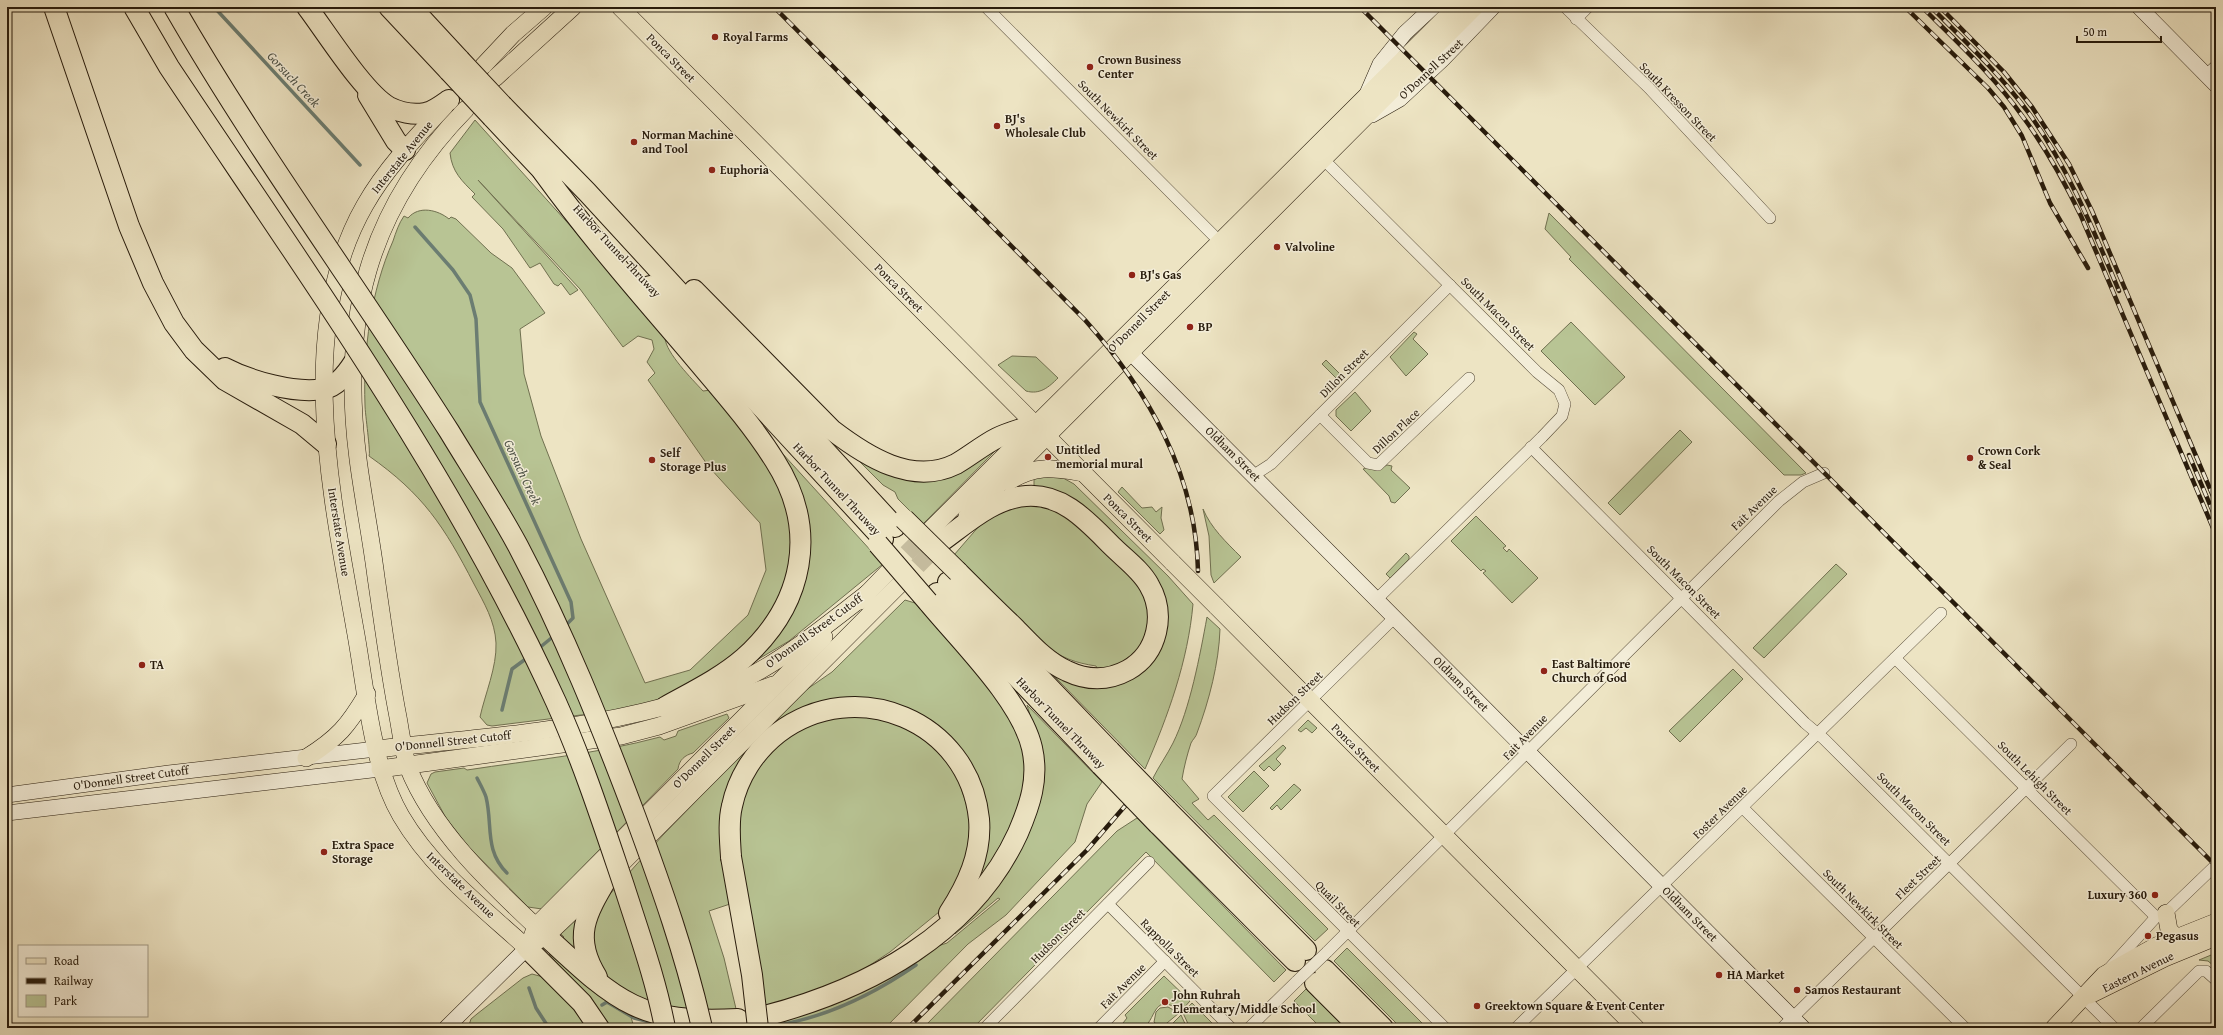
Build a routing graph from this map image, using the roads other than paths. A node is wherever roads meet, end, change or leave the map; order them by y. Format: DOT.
graph roads {
  1 [pos="54,7"];
  2 [pos="134,7"];
  3 [pos="174,7"];
  4 [pos="307,7"];
  5 [pos="389,7"];
  6 [pos="411,7"];
  7 [pos="544,7"];
  8 [pos="574,7"];
  9 [pos="620,7"];
  10 [pos="986,7"];
  11 [pos="1433,7"];
  12 [pos="1456,7"];
  13 [pos="1476,7"];
  14 [pos="1493,7"];
  15 [pos="1564,7"];
  16 [pos="1588,7"];
  17 [pos="2139,7"];
  18 [pos="1576,19"];
  19 [pos="455,65"];
  20 [pos="483,66"];
  21 [pos="357,75"];
  22 [pos="2213,75"];
  23 [pos="495,78"];
  24 [pos="1366,96"];
  25 [pos="456,102"];
  26 [pos="497,111"];
  27 [pos="1361,122"];
  28 [pos="405,150"];
  29 [pos="1318,154"];
  30 [pos="543,172"];
  31 [pos="587,192"];
  32 [pos="1770,218"];
  33 [pos="1225,247"];
  34 [pos="1450,285"];
  35 [pos="1125,346"];
  36 [pos="194,350"];
  37 [pos="354,362"];
  38 [pos="1469,378"];
  39 [pos="324,389"];
  40 [pos="1320,415"];
  41 [pos="1041,430"];
  42 [pos="326,444"];
  43 [pos="1531,447"];
  44 [pos="1824,473"];
  45 [pos="1084,474"];
  46 [pos="1254,475"];
  47 [pos="989,494"];
  48 [pos="890,532"];
  49 [pos="937,538"];
  50 [pos="942,587"];
  51 [pos="868,593"];
  52 [pos="1681,598"];
  53 [pos="1376,600"];
  54 [pos="1941,613"];
  55 [pos="1394,618"];
  56 [pos="1895,658"];
  57 [pos="814,670"];
  58 [pos="778,683"];
  59 [pos="367,694"];
  60 [pos="1310,700"];
  61 [pos="665,707"];
  62 [pos="1818,734"];
  63 [pos="2071,744"];
  64 [pos="404,746"];
  65 [pos="376,749"];
  66 [pos="1529,751"];
  67 [pos="306,758"];
  68 [pos="408,765"];
  69 [pos="380,769"];
  70 [pos="2026,789"];
  71 [pos="7,795"];
  72 [pos="1213,796"];
  73 [pos="1743,808"];
  74 [pos="7,813"];
  75 [pos="1444,836"];
  76 [pos="1149,862"];
  77 [pos="1950,863"];
  78 [pos="2216,865"];
  79 [pos="608,877"];
  80 [pos="1661,886"];
  81 [pos="1108,904"];
  82 [pos="2161,915"];
  83 [pos="2216,922"];
  84 [pos="541,931"];
  85 [pos="1347,932"];
  86 [pos="2216,937"];
  87 [pos="1874,938"];
  88 [pos="2177,938"];
  89 [pos="527,948"];
  90 [pos="1301,956"];
  91 [pos="898,961"];
  92 [pos="1165,961"];
  93 [pos="1578,969"];
  94 [pos="1316,972"];
  95 [pos="2104,975"];
  96 [pos="2216,980"];
  97 [pos="605,989"];
  98 [pos="2083,998"];
  99 [pos="738,1019"];
  100 [pos="762,1022"];
  101 [pos="1793,1024"];
  102 [pos="446,1028"];
  103 [pos="599,1028"];
  104 [pos="665,1028"];
  105 [pos="702,1028"];
  106 [pos="985,1028"];
  107 [pos="1099,1028"];
  108 [pos="1230,1028"];
  109 [pos="1249,1028"];
  110 [pos="1360,1028"];
  111 [pos="1383,1028"];
  112 [pos="1445,1028"];
  113 [pos="1516,1028"];
  114 [pos="1636,1028"];
  115 [pos="1965,1028"];
  116 [pos="2054,1028"];
  117 [pos="2114,1028"];
  118 [pos="2142,1028"];
  1 -- 36 [label="highway"];
  2 -- 104 [label="highway, bridge"];
  3 -- 105 [label="highway, bridge"];
  4 -- 21 [label="highway"];
  5 -- 19 [label="highway, Harbor Tunnel Thruway"];
  6 -- 19 [label="highway, Harbor Tunnel Thruway"];
  7 -- 20 [label="main road"];
  8 -- 23 [label="main road"];
  9 -- 41 [label="main road, Ponca Street"];
  10 -- 33 [label="street, South Newkirk Street"];
  11 -- 24 [label="street, O'Donnell Street"];
  12 -- 24 [label="main road, O'Donnell Street"];
  13 -- 27 [label="main road, O'Donnell Street"];
  14 -- 27 [label="street, O'Donnell Street"];
  15 -- 18 [label="street, South Kresson Street"];
  16 -- 18 [label="street"];
  17 -- 22 [label="street"];
  18 -- 32 [label="street, South Kresson Street"];
  19 -- 26 [label="highway, Harbor Tunnel Thruway, bridge"];
  21 -- 25 [label="highway"];
  21 -- 28 [label="highway"];
  24 -- 29 [label="main road, O'Donnell Street"];
  25 -- 28 [label="main road, Interstate Avenue"];
  25 -- 37 [label="main road, Interstate Avenue"];
  26 -- 30 [label="highway, Harbor Tunnel Thruway"];
  26 -- 31 [label="highway, Harbor Tunnel Thruway"];
  27 -- 29 [label="main road, O'Donnell Street"];
  28 -- 39 [label="main road, Interstate Avenue"];
  29 -- 33 [label="main road, O'Donnell Street"];
  29 -- 34 [label="street, South Macon Street"];
  30 -- 48 [label="highway, Harbor Tunnel Thruway"];
  30 -- 61 [label="highway"];
  31 -- 41 [label="highway"];
  31 -- 48 [label="highway, Harbor Tunnel Thruway"];
  33 -- 35 [label="main road, O'Donnell Street"];
  34 -- 40 [label="street, Dillon Street"];
  34 -- 43 [label="street, South Macon Street"];
  35 -- 41 [label="main road, O'Donnell Street"];
  35 -- 46 [label="street, Oldham Street"];
  36 -- 39 [label="highway"];
  36 -- 42 [label="highway"];
  37 -- 39 [label="highway"];
  37 -- 64 [label="main road, Interstate Avenue"];
  38 -- 40 [label="street, Dillon Place"];
  39 -- 42 [label="main road, Interstate Avenue"];
  40 -- 46 [label="street, Dillon Street"];
  41 -- 45 [label="main road, Ponca Street"];
  41 -- 47 [label="main road, O'Donnell Street"];
  41 -- 49 [label="main road, O'Donnell Street"];
  42 -- 59 [label="main road, Interstate Avenue"];
  43 -- 52 [label="street, South Macon Street"];
  43 -- 53 [label="street"];
  44 -- 52 [label="street, Fait Avenue"];
  45 -- 47 [label="main road"];
  45 -- 60 [label="main road, Ponca Street, bridge"];
  46 -- 53 [label="street, Oldham Street"];
  47 -- 49 [label="main road, O'Donnell Street"];
  48 -- 50 [label="highway, bridge"];
  48 -- 50 [label="highway, bridge"];
  49 -- 50 [label="highway"];
  50 -- 90 [label="highway, Harbor Tunnel Thruway, bridge"];
  50 -- 91 [label="highway"];
  51 -- 57 [label="main road, O'Donnell Street"];
  51 -- 58 [label="main road, O'Donnell Street"];
  51 -- 61 [label="main road, O'Donnell Street Cutoff"];
  52 -- 62 [label="street, South Macon Street"];
  52 -- 66 [label="street, Fait Avenue"];
  53 -- 55 [label="street, Oldham Street"];
  54 -- 56 [label="street, Foster Avenue"];
  55 -- 60 [label="street, Hudson Street"];
  55 -- 66 [label="street, Oldham Street"];
  56 -- 62 [label="street, Foster Avenue"];
  56 -- 70 [label="street, South Lehigh Street"];
  57 -- 58 [label="main road, O'Donnell Street Cutoff"];
  57 -- 79 [label="main road, O'Donnell Street"];
  58 -- 68 [label="main road, O'Donnell Street Cutoff"];
  58 -- 84 [label="main road, O'Donnell Street"];
  59 -- 65 [label="main road, Interstate Avenue"];
  59 -- 67 [label="main road"];
  60 -- 72 [label="street, Hudson Street"];
  60 -- 75 [label="main road, Ponca Street"];
  61 -- 64 [label="main road, O'Donnell Street Cutoff"];
  62 -- 73 [label="street, Foster Avenue"];
  62 -- 77 [label="street, South Macon Street"];
  63 -- 70 [label="street, Fleet Street"];
  64 -- 65 [label="main road, O'Donnell Street Cutoff"];
  64 -- 68 [label="main road, Interstate Avenue"];
  65 -- 67 [label="street, O'Donnell Street Cutoff"];
  65 -- 69 [label="main road, Interstate Avenue"];
  66 -- 75 [label="street, Fait Avenue"];
  66 -- 80 [label="street, Oldham Street"];
  67 -- 71 [label="street, O'Donnell Street Cutoff"];
  68 -- 69 [label="main road, O'Donnell Street Cutoff"];
  68 -- 84 [label="main road, Interstate Avenue"];
  69 -- 74 [label="street, O'Donnell Street Cutoff"];
  69 -- 89 [label="main road, Interstate Avenue"];
  70 -- 77 [label="street, Fleet Street"];
  70 -- 82 [label="street, South Lehigh Street"];
  72 -- 85 [label="street, Quail Street"];
  73 -- 80 [label="street, Foster Avenue"];
  73 -- 87 [label="street, South Newkirk Street"];
  75 -- 85 [label="street, Fait Avenue"];
  75 -- 93 [label="main road, Ponca Street"];
  76 -- 81 [label="street, Hudson Street"];
  77 -- 87 [label="street, Fleet Street"];
  77 -- 98 [label="street, South Macon Street"];
  78 -- 82 [label="street, Eastern Avenue"];
  79 -- 84 [label="main road, O'Donnell Street"];
  79 -- 97 [label="highway"];
  80 -- 93 [label="street, Foster Avenue"];
  80 -- 101 [label="street, Oldham Street"];
  81 -- 92 [label="street, Rappolla Street"];
  81 -- 106 [label="street, Hudson Street"];
  82 -- 88 [label="main road"];
  82 -- 95 [label="street, Eastern Avenue"];
  83 -- 88 [label="main road, Eastern Avenue"];
  84 -- 89 [label="main road, O'Donnell Street"];
  84 -- 97 [label="highway"];
  85 -- 94 [label="street, Fait Avenue"];
  85 -- 112 [label="street, Quail Street"];
  86 -- 98 [label="main road, Eastern Avenue"];
  87 -- 101 [label="street, Fleet Street"];
  87 -- 115 [label="street, South Newkirk Street"];
  88 -- 95 [label="main road, Eastern Avenue"];
  89 -- 102 [label="street, O'Donnell Street"];
  89 -- 103 [label="highway"];
  91 -- 100 [label="highway"];
  91 -- 100 [label="highway, bridge"];
  92 -- 107 [label="street, Fait Avenue"];
  92 -- 108 [label="street, Rappolla Street"];
  93 -- 113 [label="street, Foster Avenue"];
  93 -- 114 [label="main road, Ponca Street"];
  94 -- 109 [label="street, Fait Avenue"];
  94 -- 110 [label="highway"];
  94 -- 111 [label="highway"];
  95 -- 98 [label="main road, Eastern Avenue"];
  96 -- 118 [label="street"];
  97 -- 99 [label="highway"];
  98 -- 116 [label="main road, Eastern Avenue"];
  98 -- 117 [label="street, South Macon Street"];
}
